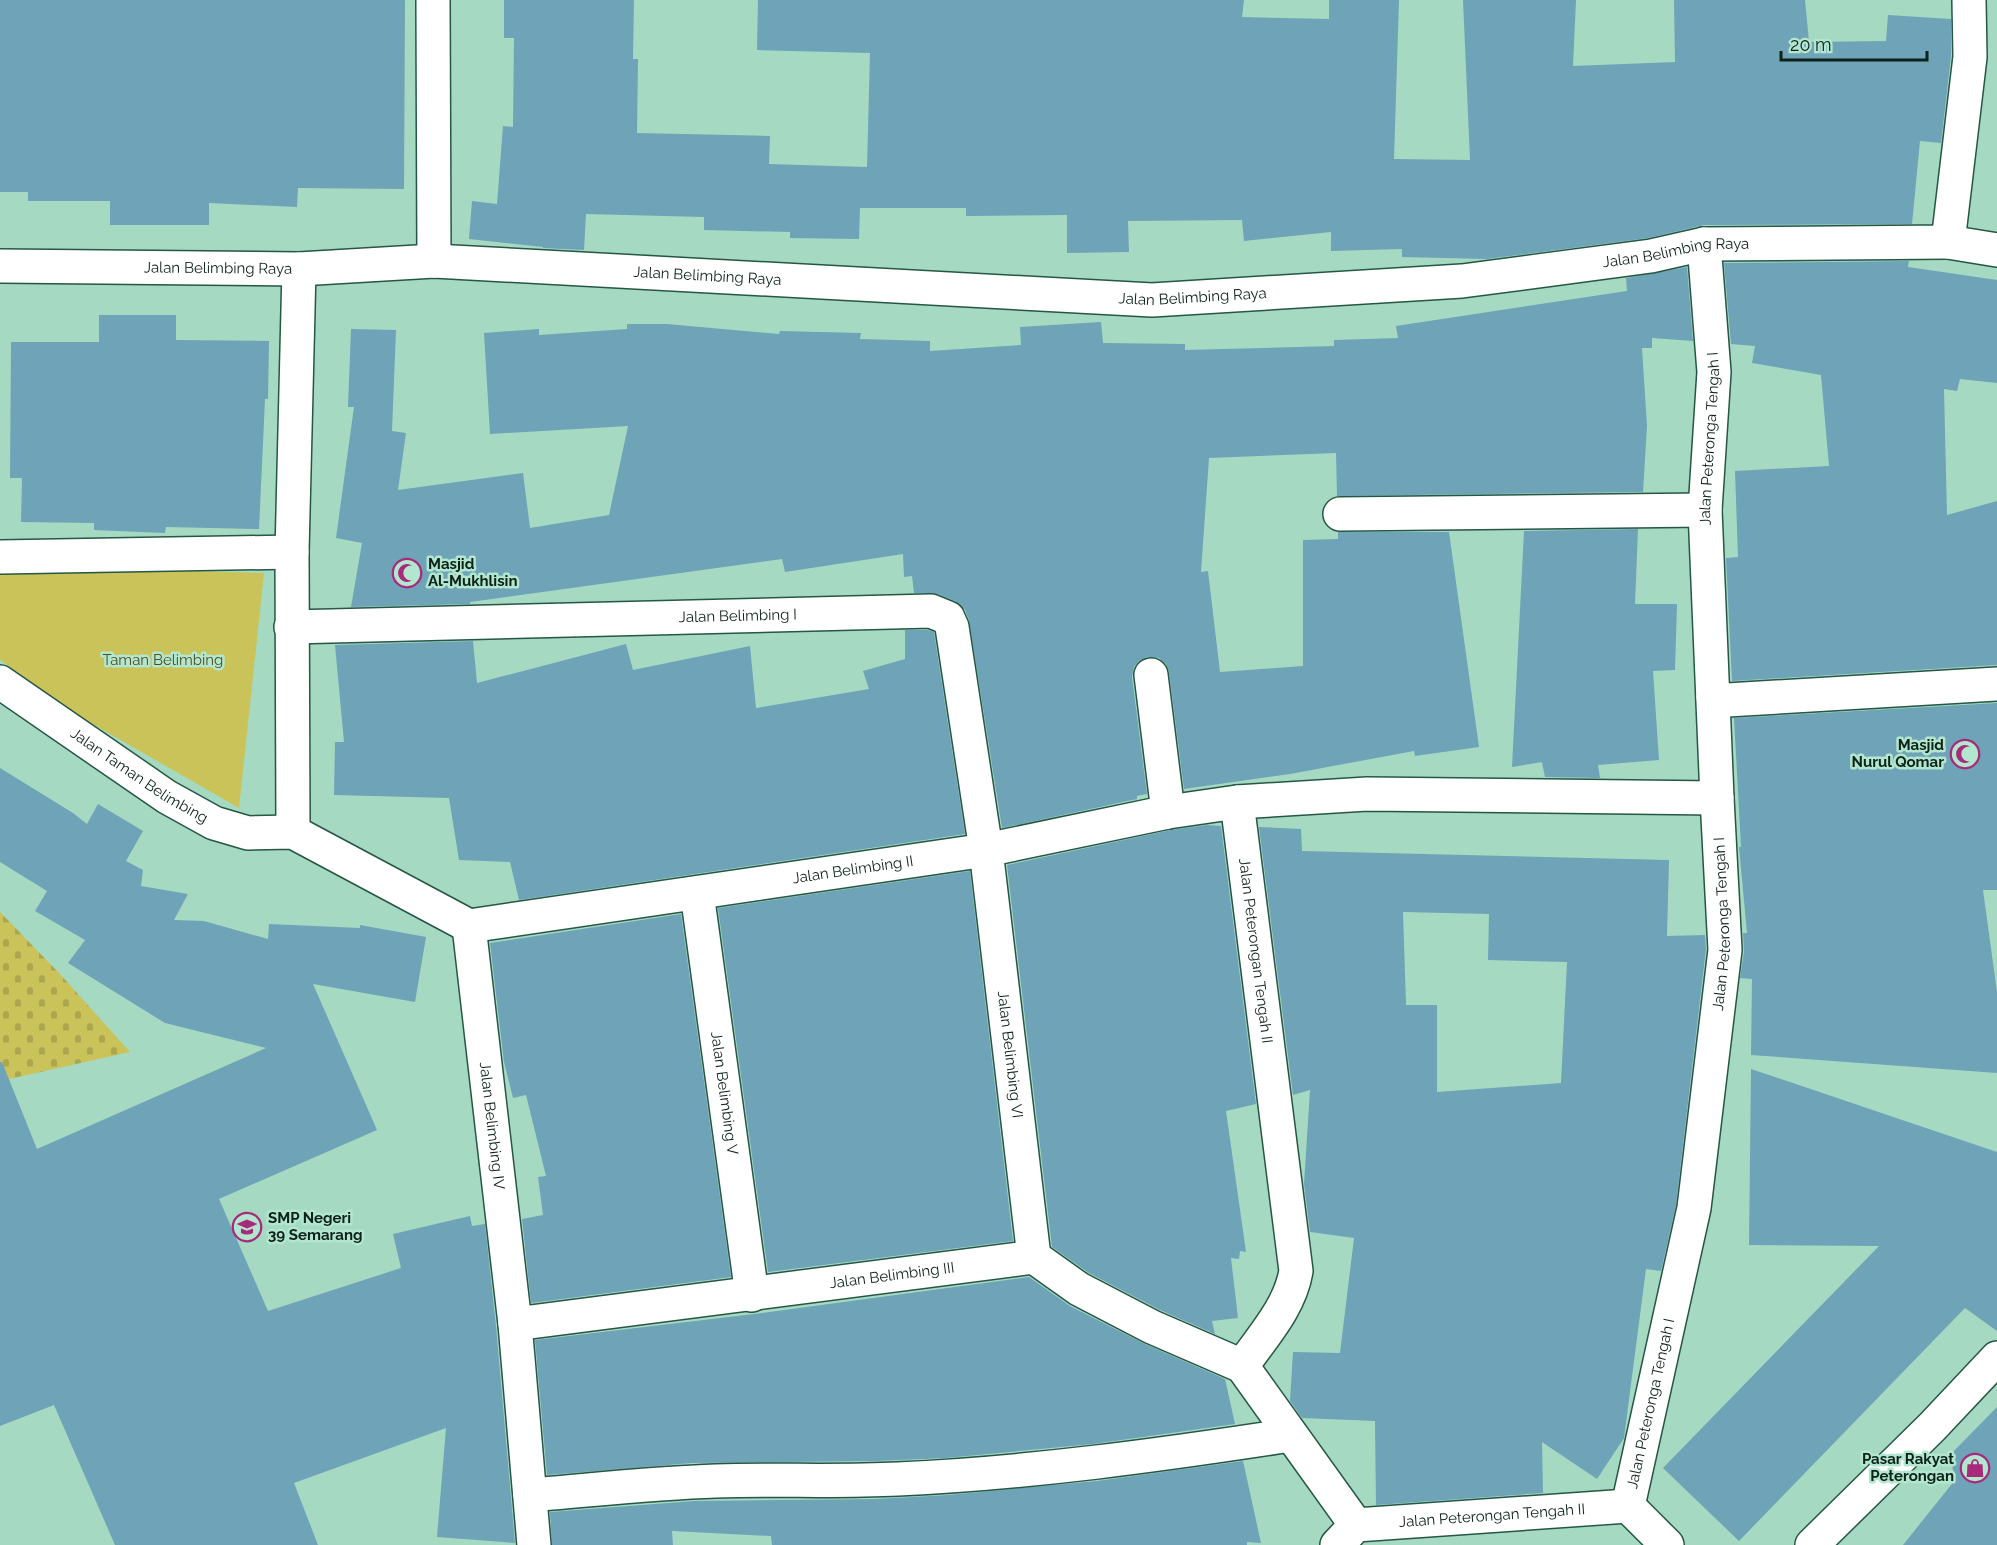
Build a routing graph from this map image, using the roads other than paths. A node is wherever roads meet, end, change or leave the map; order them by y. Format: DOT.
graph roads {
  1 [pos="433,0"];
  2 [pos="1969,0"];
  3 [pos="1948,242"];
  4 [pos="1704,244"];
  5 [pos="1997,250"];
  6 [pos="434,261"];
  7 [pos="0,266"];
  8 [pos="299,269"];
  9 [pos="1705,510"];
  10 [pos="1340,514"];
  11 [pos="291,552"];
  12 [pos="0,557"];
  13 [pos="291,627"];
  14 [pos="1151,675"];
  15 [pos="0,682"];
  16 [pos="1997,684"];
  17 [pos="1713,697"];
  18 [pos="1717,798"];
  19 [pos="1237,802"];
  20 [pos="1168,812"];
  21 [pos="293,832"];
  22 [pos="986,850"];
  23 [pos="697,893"];
  24 [pos="469,926"];
  25 [pos="1034,1257"];
  26 [pos="752,1295"];
  27 [pos="515,1324"];
  28 [pos="1997,1358"];
  29 [pos="1242,1366"];
  30 [pos="1291,1435"];
  31 [pos="530,1495"];
  32 [pos="1628,1506"];
  33 [pos="1347,1535"];
  34 [pos="534,1545"];
  35 [pos="1667,1545"];
  36 [pos="1812,1545"];
  1 -- 6 [label="street"];
  2 -- 3 [label="street"];
  3 -- 4 [label="street, Jalan Belimbing Raya"];
  3 -- 5 [label="street, Jalan Belimbing Raya"];
  4 -- 6 [label="street, Jalan Belimbing Raya"];
  4 -- 9 [label="street, Jalan Peteronga Tengah I"];
  6 -- 8 [label="street, Jalan Belimbing Raya"];
  7 -- 8 [label="street, Jalan Belimbing Raya"];
  8 -- 11 [label="street"];
  9 -- 10 [label="street"];
  9 -- 17 [label="street, Jalan Peteronga Tengah I"];
  11 -- 12 [label="street"];
  11 -- 13 [label="street"];
  13 -- 21 [label="street"];
  13 -- 22 [label="street, Jalan Belimbing I"];
  14 -- 20 [label="street"];
  15 -- 21 [label="street, Jalan Taman Belimbing"];
  16 -- 17 [label="street"];
  17 -- 18 [label="street, Jalan Peteronga Tengah I"];
  18 -- 19 [label="street"];
  18 -- 32 [label="street, Jalan Peteronga Tengah I"];
  19 -- 20 [label="street, Jalan Belimbing II"];
  19 -- 29 [label="street, Jalan Peterongan Tengah II"];
  20 -- 22 [label="street, Jalan Belimbing II"];
  21 -- 24 [label="street, Jalan Taman Belimbing"];
  22 -- 23 [label="street, Jalan Belimbing II"];
  22 -- 25 [label="street, Jalan Belimbing VI"];
  23 -- 24 [label="street, Jalan Belimbing II"];
  23 -- 26 [label="street, Jalan Belimbing V"];
  24 -- 27 [label="street, Jalan Belimbing IV"];
  25 -- 26 [label="street, Jalan Belimbing III"];
  25 -- 29 [label="street"];
  26 -- 27 [label="street, Jalan Belimbing III"];
  27 -- 31 [label="street, Jalan Belimbing IV"];
  28 -- 36 [label="street"];
  29 -- 30 [label="street, Jalan Peterongan Tengah II"];
  30 -- 31 [label="street"];
  30 -- 33 [label="street, Jalan Peterongan Tengah II"];
  31 -- 34 [label="street, Jalan Belimbing IV"];
  32 -- 33 [label="street, Jalan Peterongan Tengah II"];
  32 -- 35 [label="street, Jalan Peteronga Tengah I"];
}
